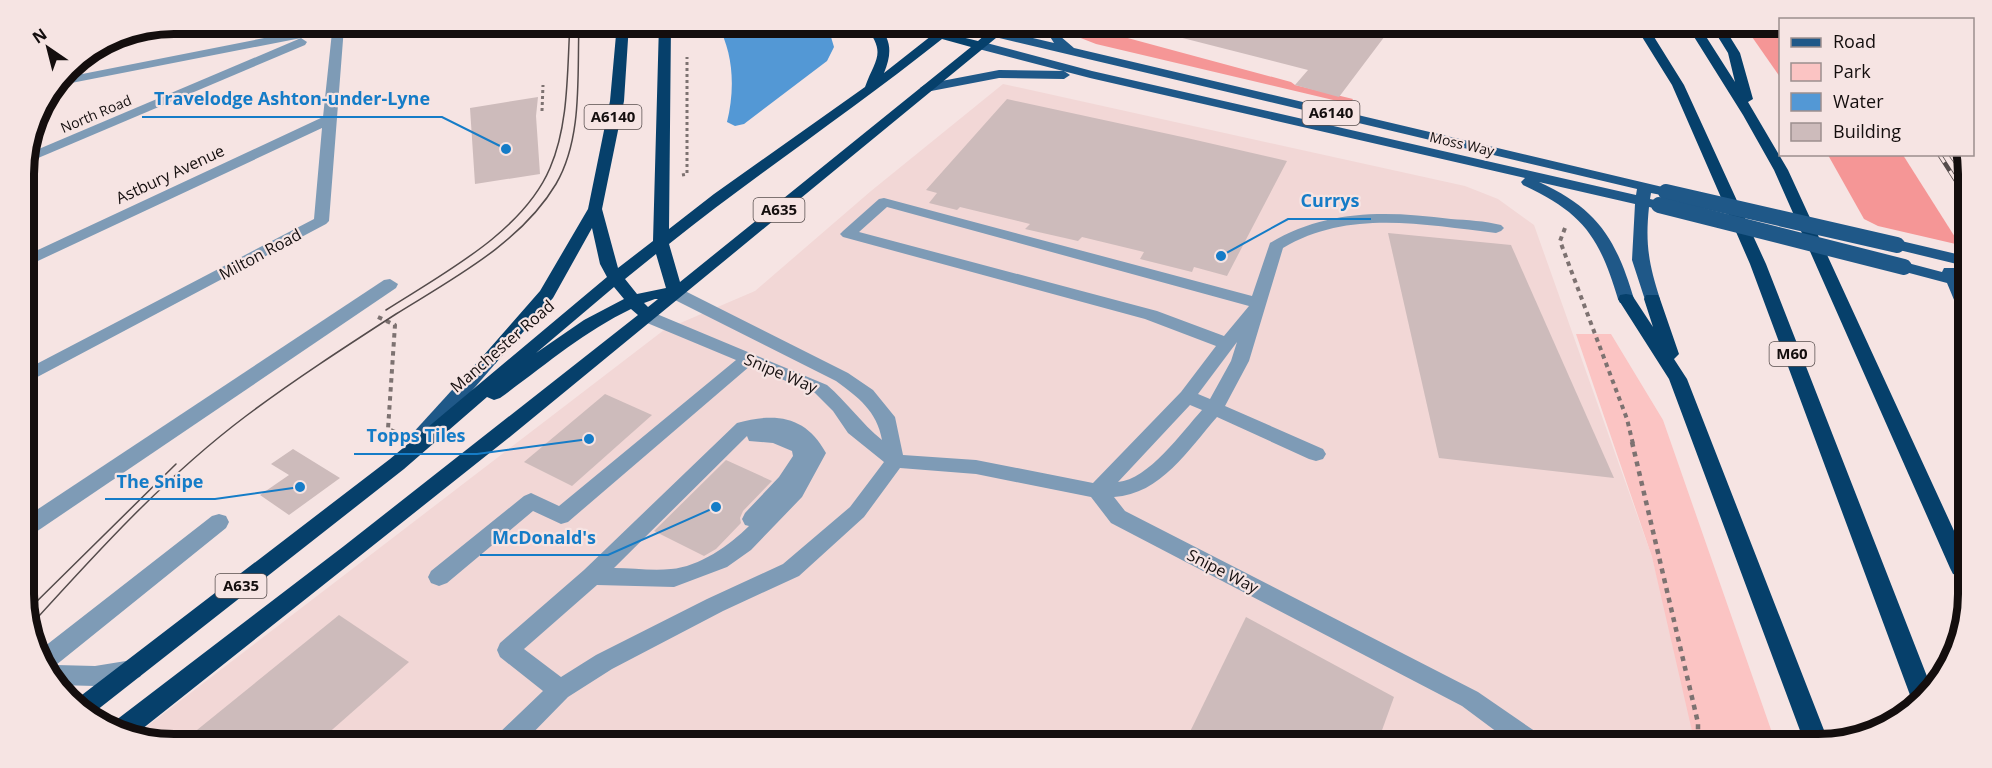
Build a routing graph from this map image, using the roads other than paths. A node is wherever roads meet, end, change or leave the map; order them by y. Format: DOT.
graph roads {
  1 [pos="993,34"];
  2 [pos="1001,34"];
  3 [pos="1053,34"];
  4 [pos="1646,34"];
  5 [pos="1698,34"];
  6 [pos="1722,34"];
  7 [pos="309,35"];
  8 [pos="309,35"];
  9 [pos="340,35"];
  10 [pos="622,35"];
  11 [pos="665,35"];
  12 [pos="880,35"];
  13 [pos="940,35"];
  14 [pos="980,45"];
  15 [pos="1072,52"];
  16 [pos="200,69"];
  17 [pos="1090,74"];
  18 [pos="69,82"];
  19 [pos="926,88"];
  20 [pos="871,89"];
  21 [pos="1750,115"];
  22 [pos="330,118"];
  23 [pos="36,154"];
  24 [pos="1496,166"];
  25 [pos="1643,194"];
  26 [pos="1663,198"];
  27 [pos="595,209"];
  28 [pos="1496,228"];
  29 [pos="661,243"];
  30 [pos="1943,256"];
  31 [pos="35,257"];
  32 [pos="1958,259"];
  33 [pos="616,279"];
  34 [pos="1958,279"];
  35 [pos="1958,281"];
  36 [pos="390,284"];
  37 [pos="675,293"];
  38 [pos="1626,299"];
  39 [pos="1652,300"];
  40 [pos="634,301"];
  41 [pos="1257,303"];
  42 [pos="646,316"];
  43 [pos="1226,343"];
  44 [pos="748,359"];
  45 [pos="489,360"];
  46 [pos="35,372"];
  47 [pos="1678,379"];
  48 [pos="1187,396"];
  49 [pos="1214,409"];
  50 [pos="1316,454"];
  51 [pos="895,461"];
  52 [pos="397,464"];
  53 [pos="1097,491"];
  54 [pos="219,522"];
  55 [pos="34,523"];
  56 [pos="1958,561"];
  57 [pos="592,576"];
  58 [pos="439,577"];
  59 [pos="49,657"];
  60 [pos="132,670"];
  61 [pos="61,675"];
  62 [pos="560,690"];
  63 [pos="1920,690"];
  64 [pos="88,703"];
  65 [pos="128,726"];
  66 [pos="1518,733"];
  67 [pos="1813,733"];
  68 [pos="515,734"];
  1 -- 14 [label="highway, A635"];
  2 -- 15 [label="main road, Moss Way / A6140"];
  3 -- 15 [label="main road"];
  4 -- 63 [label="highway, M60"];
  5 -- 21 [label="highway"];
  6 -- 21 [label="highway"];
  7 -- 16 [label="street, North Road"];
  8 -- 16 [label="street"];
  9 -- 22 [label="street, Milton Road"];
  10 -- 27 [label="highway, A6140"];
  11 -- 29 [label="highway, A6140"];
  12 -- 20 [label="highway"];
  13 -- 14 [label="highway, A6140"];
  13 -- 20 [label="highway, Manchester Road / A635"];
  14 -- 17 [label="main road, Moss Way / A6140"];
  14 -- 19 [label="highway, A635"];
  15 -- 25 [label="main road, Moss Way / A6140"];
  16 -- 18 [label="street"];
  16 -- 23 [label="street, North Road"];
  17 -- 19 [label="main road"];
  17 -- 24 [label="main road, Moss Way / A6140"];
  19 -- 37 [label="highway, A635"];
  20 -- 29 [label="highway, Manchester Road / A635"];
  21 -- 56 [label="highway"];
  22 -- 31 [label="street, Astbury Avenue"];
  22 -- 46 [label="street, Milton Road"];
  24 -- 25 [label="main road, Moss Way / A6140"];
  24 -- 38 [label="main road"];
  25 -- 26 [label="main road, Moss Way / A6140"];
  25 -- 39 [label="main road"];
  26 -- 30 [label="main road, Moss Way / A6140, bridge"];
  26 -- 35 [label="main road, Moss Way / A6140, bridge"];
  27 -- 33 [label="highway, A6140"];
  27 -- 45 [label="highway"];
  28 -- 41 [label="street"];
  29 -- 33 [label="highway, Manchester Road / A635"];
  29 -- 37 [label="highway, A6140"];
  30 -- 32 [label="main road, Moss Way / A6140"];
  30 -- 34 [label="main road"];
  33 -- 40 [label="highway, A6140"];
  33 -- 52 [label="highway, Manchester Road / A635"];
  36 -- 55 [label="street"];
  37 -- 40 [label="highway"];
  37 -- 42 [label="highway, A635"];
  37 -- 51 [label="street, Snipe Way"];
  38 -- 47 [label="highway"];
  39 -- 47 [label="highway"];
  40 -- 42 [label="highway, A6140"];
  40 -- 52 [label="highway"];
  41 -- 43 [label="street"];
  41 -- 43 [label="street"];
  41 -- 49 [label="street"];
  42 -- 44 [label="street, Snipe Way"];
  42 -- 65 [label="highway, A635"];
  43 -- 48 [label="street"];
  44 -- 51 [label="street, Snipe Way"];
  44 -- 58 [label="street"];
  45 -- 52 [label="main road"];
  47 -- 67 [label="highway"];
  48 -- 49 [label="street"];
  48 -- 53 [label="street"];
  49 -- 50 [label="street"];
  49 -- 53 [label="street"];
  51 -- 53 [label="street"];
  51 -- 62 [label="street"];
  52 -- 60 [label="highway, Manchester Road / A635"];
  53 -- 66 [label="street, Snipe Way"];
  54 -- 59 [label="street"];
  57 -- 57 [label="street"];
  57 -- 62 [label="street"];
  60 -- 61 [label="street"];
  60 -- 64 [label="highway, Manchester Road / A635"];
  62 -- 68 [label="street"];
}
